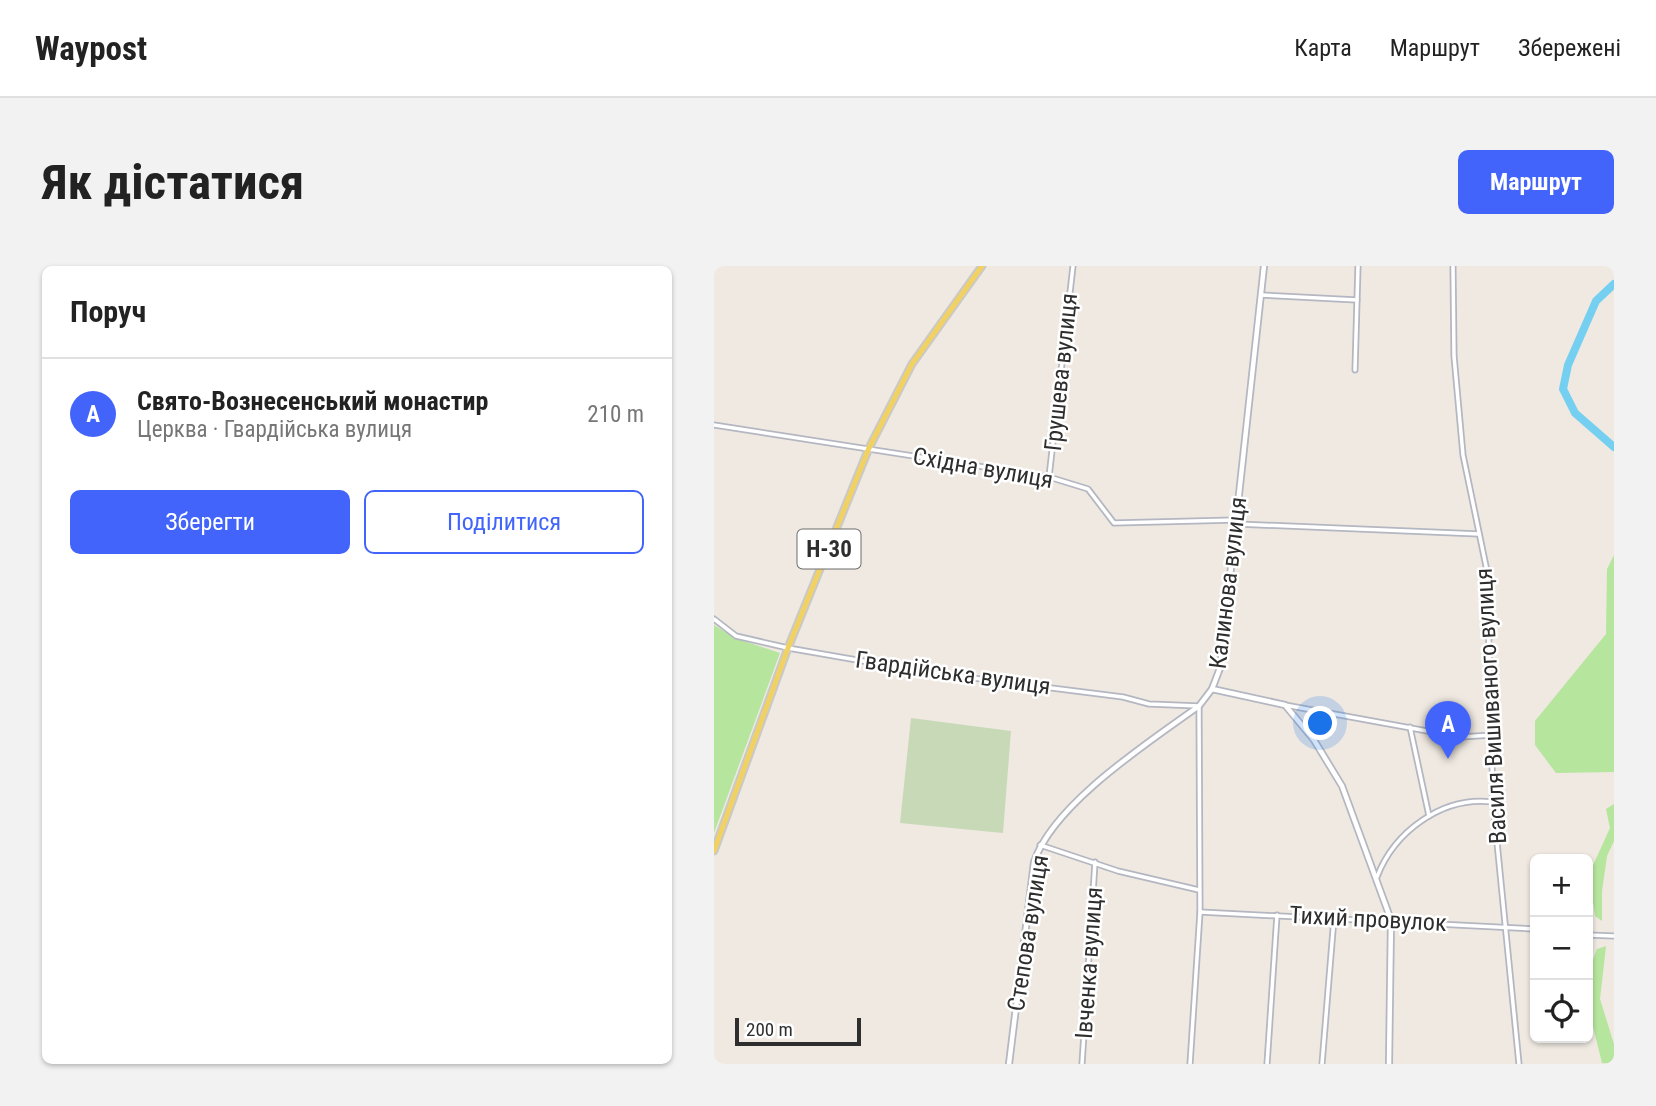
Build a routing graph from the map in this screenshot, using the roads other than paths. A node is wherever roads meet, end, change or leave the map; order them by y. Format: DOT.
graph roads {
  1 [pos="982,266"];
  2 [pos="1073,266"];
  3 [pos="1264,266"];
  4 [pos="1358,266"];
  5 [pos="1453,266"];
  6 [pos="1261,295"];
  7 [pos="1357,300"];
  8 [pos="1355,370"];
  9 [pos="714,425"];
  10 [pos="869,448"];
  11 [pos="1049,477"];
  12 [pos="1237,522"];
  13 [pos="1479,534"];
  14 [pos="714,619"];
  15 [pos="788,648"];
  16 [pos="1212,689"];
  17 [pos="1285,705"];
  18 [pos="1199,706"];
  19 [pos="1410,727"];
  20 [pos="1493,735"];
  21 [pos="1493,802"];
  22 [pos="1429,816"];
  23 [pos="1040,845"];
  24 [pos="714,851"];
  25 [pos="1095,862"];
  26 [pos="1377,877"];
  27 [pos="1199,890"];
  28 [pos="1200,912"];
  29 [pos="1276,915"];
  30 [pos="1334,918"];
  31 [pos="1391,920"];
  32 [pos="1504,927"];
  33 [pos="1530,929"];
  34 [pos="1593,936"];
  35 [pos="1614,936"];
  36 [pos="1009,1064"];
  37 [pos="1082,1064"];
  38 [pos="1191,1064"];
  39 [pos="1267,1064"];
  40 [pos="1322,1064"];
  41 [pos="1390,1064"];
  42 [pos="1519,1064"];
  1 -- 10 [label="main road, Н-30"];
  2 -- 11 [label="street, Грушева вулиця"];
  3 -- 6 [label="street, Калинова вулиця"];
  4 -- 7 [label="street"];
  5 -- 13 [label="street, Василя Вишиваного вулиця"];
  6 -- 7 [label="street"];
  6 -- 12 [label="street, Калинова вулиця"];
  7 -- 8 [label="street"];
  9 -- 10 [label="street, Східна вулиця"];
  10 -- 11 [label="street, Східна вулиця"];
  10 -- 15 [label="main road, Н-30"];
  11 -- 12 [label="street, Східна вулиця"];
  12 -- 13 [label="street, Східна вулиця"];
  12 -- 16 [label="street, Калинова вулиця"];
  13 -- 20 [label="street, Василя Вишиваного вулиця"];
  14 -- 15 [label="street, Гвардійська вулиця"];
  15 -- 18 [label="street, Гвардійська вулиця"];
  15 -- 24 [label="main road, Н-30"];
  16 -- 17 [label="street"];
  16 -- 18 [label="street, Калинова вулиця"];
  17 -- 19 [label="street"];
  17 -- 26 [label="street"];
  18 -- 23 [label="street, Степова вулиця"];
  18 -- 27 [label="street"];
  19 -- 20 [label="street"];
  19 -- 22 [label="street"];
  20 -- 21 [label="street, Василя Вишиваного вулиця"];
  21 -- 22 [label="street"];
  21 -- 32 [label="street, Василя Вишиваного вулиця"];
  22 -- 26 [label="street"];
  23 -- 25 [label="street"];
  23 -- 36 [label="street, Степова вулиця"];
  25 -- 27 [label="street"];
  25 -- 37 [label="street, Івченка вулиця"];
  26 -- 31 [label="street"];
  27 -- 28 [label="street"];
  28 -- 29 [label="street, Тихий провулок"];
  28 -- 38 [label="street"];
  29 -- 30 [label="street, Тихий провулок"];
  29 -- 39 [label="street"];
  30 -- 31 [label="street, Тихий провулок"];
  30 -- 40 [label="street"];
  31 -- 32 [label="street, Тихий провулок"];
  31 -- 41 [label="street"];
  32 -- 33 [label="street, Тихий провулок"];
  32 -- 42 [label="street, Василя Вишиваного вулиця"];
  34 -- 35 [label="street"];
}
